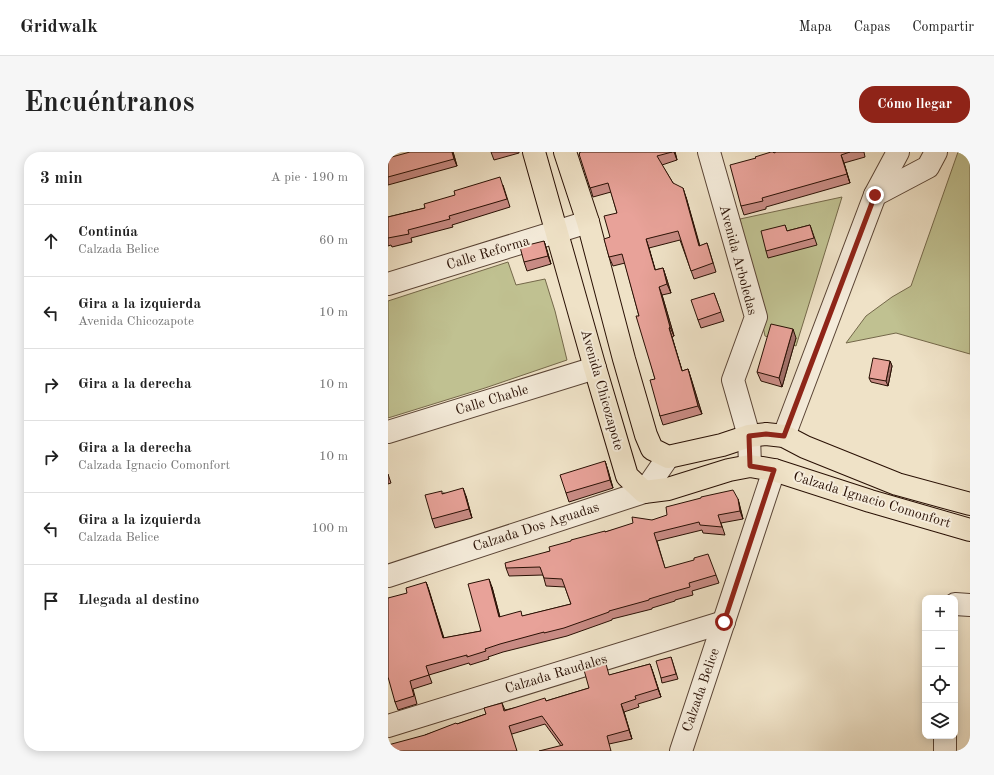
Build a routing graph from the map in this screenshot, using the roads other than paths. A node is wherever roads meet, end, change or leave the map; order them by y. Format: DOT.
graph roads {
  1 [pos="534,152"];
  2 [pos="565,152"];
  3 [pos="711,152"];
  4 [pos="898,152"];
  5 [pos="936,152"];
  6 [pos="875,195"];
  7 [pos="588,222"];
  8 [pos="557,232"];
  9 [pos="388,284"];
  10 [pos="595,368"];
  11 [pos="388,432"];
  12 [pos="766,435"];
  13 [pos="668,457"];
  14 [pos="750,466"];
  15 [pos="774,470"];
  16 [pos="644,492"];
  17 [pos="970,504"];
  18 [pos="970,530"];
  19 [pos="388,576"];
  20 [pos="958,604"];
  21 [pos="970,605"];
  22 [pos="724,622"];
  23 [pos="388,726"];
  24 [pos="945,739"];
  25 [pos="681,751"];
  26 [pos="944,751"];
  1 -- 8 [label="main road, Avenida Chicozapote"];
  2 -- 7 [label="main road"];
  3 -- 12 [label="street, Avenida Arboledas"];
  4 -- 6 [label="street"];
  5 -- 6 [label="street"];
  6 -- 12 [label="street"];
  7 -- 8 [label="street, Calle Reforma"];
  7 -- 13 [label="main road"];
  8 -- 9 [label="street, Calle Reforma"];
  8 -- 10 [label="main road, Avenida Chicozapote"];
  10 -- 11 [label="street, Calle Chable"];
  10 -- 16 [label="main road, Avenida Chicozapote"];
  12 -- 13 [label="main road"];
  12 -- 14 [label="street"];
  12 -- 17 [label="main road, Calzada Ignacio Comonfort"];
  13 -- 16 [label="street"];
  14 -- 15 [label="main road"];
  14 -- 16 [label="main road"];
  15 -- 18 [label="main road, Calzada Ignacio Comonfort"];
  15 -- 22 [label="street, Calzada Belice"];
  16 -- 19 [label="street, Calzada Dos Aguadas"];
  20 -- 21 [label="street"];
  22 -- 23 [label="street, Calzada Raudales"];
  22 -- 25 [label="street, Calzada Belice"];
  24 -- 26 [label="street"];
}
